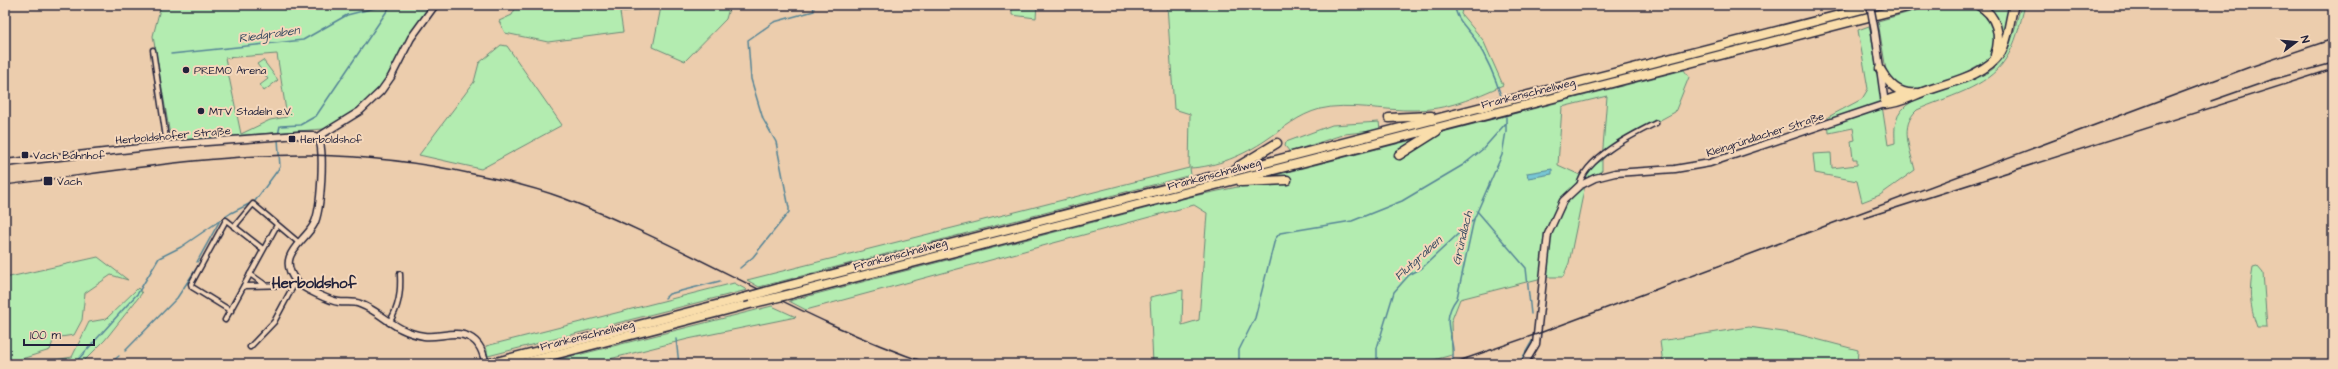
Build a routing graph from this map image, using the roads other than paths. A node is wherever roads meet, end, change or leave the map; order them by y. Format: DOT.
graph roads {
  1 [pos="435,5"];
  2 [pos="1870,5"];
  3 [pos="1878,5"];
  4 [pos="1915,5"];
  5 [pos="1978,5"];
  6 [pos="2014,5"];
  7 [pos="153,50"];
  8 [pos="1992,61"];
  9 [pos="1880,69"];
  10 [pos="1922,92"];
  11 [pos="1905,94"];
  12 [pos="1885,103"];
  13 [pos="1454,114"];
  14 [pos="1389,118"];
  15 [pos="1656,123"];
  16 [pos="1452,124"];
  17 [pos="318,137"];
  18 [pos="1277,143"];
  19 [pos="167,145"];
  20 [pos="1399,155"];
  21 [pos="5,163"];
  22 [pos="1222,174"];
  23 [pos="1287,180"];
  24 [pos="1220,183"];
  25 [pos="1579,186"];
  26 [pos="277,225"];
  27 [pos="234,227"];
  28 [pos="298,242"];
  29 [pos="263,250"];
  30 [pos="250,274"];
  31 [pos="400,274"];
  32 [pos="294,283"];
  33 [pos="264,284"];
  34 [pos="244,286"];
  35 [pos="231,311"];
  36 [pos="226,320"];
  37 [pos="389,323"];
  38 [pos="250,348"];
  39 [pos="486,364"];
  40 [pos="519,364"];
  41 [pos="1524,364"];
  1 -- 17 [label="street"];
  2 -- 9 [label="street, bridge"];
  3 -- 13 [label="highway, Frankenschnellweg"];
  4 -- 16 [label="highway, Frankenschnellweg"];
  5 -- 8 [label="highway"];
  6 -- 8 [label="highway"];
  7 -- 19 [label="street"];
  8 -- 10 [label="highway"];
  9 -- 11 [label="highway"];
  9 -- 12 [label="street"];
  10 -- 11 [label="highway"];
  10 -- 12 [label="highway"];
  11 -- 12 [label="highway"];
  12 -- 25 [label="street, Kleingründlacher Straße"];
  13 -- 14 [label="highway"];
  13 -- 22 [label="highway, Frankenschnellweg"];
  15 -- 25 [label="street"];
  16 -- 20 [label="highway"];
  16 -- 24 [label="highway, Frankenschnellweg"];
  17 -- 19 [label="street, Herboldshofer Straße"];
  17 -- 28 [label="street"];
  18 -- 22 [label="highway"];
  19 -- 21 [label="street, Herboldshofer Straße"];
  22 -- 39 [label="highway, Frankenschnellweg, bridge"];
  23 -- 24 [label="highway"];
  24 -- 40 [label="highway, Frankenschnellweg, bridge"];
  25 -- 41 [label="street, Kleingründlacher Straße"];
  26 -- 27 [label="street"];
  26 -- 28 [label="street"];
  26 -- 29 [label="street"];
  27 -- 29 [label="street"];
  27 -- 35 [label="street"];
  28 -- 32 [label="street"];
  29 -- 30 [label="street"];
  30 -- 33 [label="street"];
  30 -- 34 [label="street"];
  31 -- 37 [label="street"];
  32 -- 33 [label="street"];
  32 -- 37 [label="street"];
  32 -- 38 [label="street"];
  33 -- 34 [label="street"];
  34 -- 35 [label="street"];
  35 -- 36 [label="street"];
  37 -- 39 [label="street"];
}
